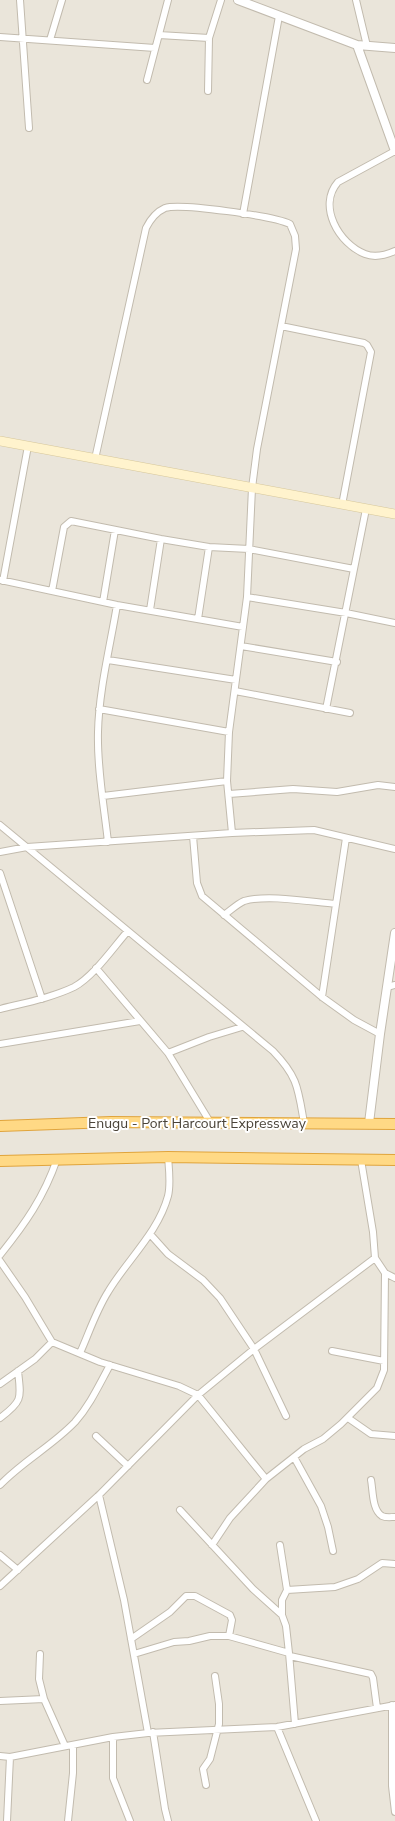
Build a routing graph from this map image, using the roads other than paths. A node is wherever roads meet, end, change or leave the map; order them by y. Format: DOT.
graph roads {
  1 [pos="20,0"];
  2 [pos="62,0"];
  3 [pos="168,0"];
  4 [pos="221,0"];
  5 [pos="238,0"];
  6 [pos="356,0"];
  7 [pos="279,16"];
  8 [pos="159,35"];
  9 [pos="0,37"];
  10 [pos="23,38"];
  11 [pos="209,38"];
  12 [pos="50,40"];
  13 [pos="357,45"];
  14 [pos="368,46"];
  15 [pos="156,48"];
  16 [pos="395,48"];
  17 [pos="147,80"];
  18 [pos="208,91"];
  19 [pos="28,128"];
  20 [pos="395,151"];
  21 [pos="243,214"];
  22 [pos="395,251"];
  23 [pos="281,326"];
  24 [pos="0,441"];
  25 [pos="28,446"];
  26 [pos="95,459"];
  27 [pos="252,488"];
  28 [pos="342,505"];
  29 [pos="366,509"];
  30 [pos="395,514"];
  31 [pos="114,530"];
  32 [pos="161,539"];
  33 [pos="209,547"];
  34 [pos="249,550"];
  35 [pos="354,569"];
  36 [pos="2,581"];
  37 [pos="52,591"];
  38 [pos="247,597"];
  39 [pos="103,602"];
  40 [pos="117,605"];
  41 [pos="150,610"];
  42 [pos="346,613"];
  43 [pos="198,619"];
  44 [pos="395,623"];
  45 [pos="243,628"];
  46 [pos="242,646"];
  47 [pos="108,660"];
  48 [pos="337,662"];
  49 [pos="236,680"];
  50 [pos="235,691"];
  51 [pos="99,709"];
  52 [pos="326,709"];
  53 [pos="350,713"];
  54 [pos="229,732"];
  55 [pos="227,781"];
  56 [pos="395,787"];
  57 [pos="229,794"];
  58 [pos="103,796"];
  59 [pos="0,825"];
  60 [pos="232,833"];
  61 [pos="193,836"];
  62 [pos="346,838"];
  63 [pos="108,842"];
  64 [pos="27,847"];
  65 [pos="395,849"];
  66 [pos="0,852"];
  67 [pos="0,873"];
  68 [pos="336,904"];
  69 [pos="224,915"];
  70 [pos="127,932"];
  71 [pos="395,934"];
  72 [pos="96,968"];
  73 [pos="391,986"];
  74 [pos="322,997"];
  75 [pos="42,999"];
  76 [pos="0,1009"];
  77 [pos="140,1021"];
  78 [pos="242,1027"];
  79 [pos="380,1034"];
  80 [pos="0,1044"];
  81 [pos="168,1053"];
  82 [pos="210,1122"];
  83 [pos="304,1123"];
  84 [pos="369,1123"];
  85 [pos="395,1124"];
  86 [pos="0,1126"];
  87 [pos="168,1157"];
  88 [pos="57,1159"];
  89 [pos="361,1160"];
  90 [pos="395,1160"];
  91 [pos="0,1161"];
  92 [pos="150,1234"];
  93 [pos="0,1255"];
  94 [pos="375,1258"];
  95 [pos="0,1261"];
  96 [pos="385,1273"];
  97 [pos="395,1278"];
  98 [pos="52,1342"];
  99 [pos="254,1349"];
  100 [pos="332,1351"];
  101 [pos="80,1353"];
  102 [pos="384,1361"];
  103 [pos="110,1365"];
  104 [pos="18,1371"];
  105 [pos="0,1384"];
  106 [pos="198,1395"];
  107 [pos="286,1416"];
  108 [pos="0,1418"];
  109 [pos="348,1418"];
  110 [pos="96,1436"];
  111 [pos="395,1436"];
  112 [pos="294,1457"];
  113 [pos="128,1466"];
  114 [pos="266,1479"];
  115 [pos="371,1480"];
  116 [pos="0,1485"];
  117 [pos="99,1495"];
  118 [pos="180,1510"];
  119 [pos="395,1517"];
  120 [pos="212,1545"];
  121 [pos="280,1545"];
  122 [pos="333,1552"];
  123 [pos="0,1555"];
  124 [pos="395,1564"];
  125 [pos="18,1570"];
  126 [pos="0,1586"];
  127 [pos="287,1590"];
  128 [pos="282,1600"];
  129 [pos="269,1603"];
  130 [pos="282,1615"];
  131 [pos="229,1636"];
  132 [pos="131,1639"];
  133 [pos="40,1654"];
  134 [pos="134,1654"];
  135 [pos="289,1655"];
  136 [pos="215,1676"];
  137 [pos="44,1699"];
  138 [pos="0,1701"];
  139 [pos="394,1705"];
  140 [pos="377,1708"];
  141 [pos="295,1724"];
  142 [pos="277,1727"];
  143 [pos="217,1731"];
  144 [pos="150,1733"];
  145 [pos="113,1737"];
  146 [pos="73,1745"];
  147 [pos="65,1746"];
  148 [pos="0,1756"];
  149 [pos="10,1757"];
  150 [pos="206,1785"];
  151 [pos="395,1812"];
  152 [pos="7,1821"];
  153 [pos="68,1821"];
  154 [pos="130,1821"];
  155 [pos="168,1821"];
  156 [pos="316,1821"];
  1 -- 10 [label="street"];
  2 -- 12 [label="street"];
  3 -- 8 [label="street"];
  4 -- 11 [label="street"];
  5 -- 7 [label="street"];
  6 -- 14 [label="street"];
  7 -- 13 [label="street"];
  7 -- 21 [label="street"];
  8 -- 11 [label="street"];
  8 -- 15 [label="street"];
  9 -- 10 [label="street"];
  10 -- 12 [label="street"];
  10 -- 19 [label="street"];
  11 -- 18 [label="street"];
  12 -- 15 [label="street"];
  13 -- 14 [label="street"];
  13 -- 20 [label="street"];
  14 -- 16 [label="street"];
  15 -- 17 [label="street"];
  20 -- 22 [label="street"];
  21 -- 23 [label="street"];
  21 -- 26 [label="street"];
  23 -- 27 [label="street"];
  23 -- 28 [label="street"];
  24 -- 25 [label="main road"];
  25 -- 26 [label="main road"];
  25 -- 36 [label="street"];
  26 -- 27 [label="main road"];
  27 -- 28 [label="main road"];
  27 -- 34 [label="street"];
  28 -- 29 [label="main road"];
  29 -- 30 [label="main road"];
  29 -- 35 [label="street"];
  31 -- 32 [label="street"];
  31 -- 37 [label="street"];
  31 -- 39 [label="street"];
  32 -- 33 [label="street"];
  32 -- 41 [label="street"];
  33 -- 34 [label="street"];
  33 -- 43 [label="street"];
  34 -- 35 [label="street"];
  34 -- 38 [label="street"];
  35 -- 42 [label="street"];
  36 -- 37 [label="street"];
  37 -- 39 [label="street"];
  38 -- 42 [label="street"];
  38 -- 45 [label="street"];
  39 -- 40 [label="street"];
  40 -- 41 [label="street"];
  40 -- 47 [label="street"];
  41 -- 43 [label="street"];
  42 -- 44 [label="street"];
  42 -- 48 [label="street"];
  43 -- 45 [label="street"];
  45 -- 46 [label="street"];
  46 -- 48 [label="street"];
  46 -- 49 [label="street"];
  47 -- 49 [label="street"];
  47 -- 51 [label="street"];
  48 -- 52 [label="street"];
  49 -- 50 [label="street"];
  50 -- 52 [label="street"];
  50 -- 54 [label="street"];
  51 -- 54 [label="street"];
  51 -- 58 [label="street"];
  52 -- 53 [label="street"];
  54 -- 55 [label="street"];
  55 -- 57 [label="street"];
  55 -- 58 [label="street"];
  56 -- 57 [label="street"];
  57 -- 60 [label="street"];
  58 -- 63 [label="street"];
  59 -- 64 [label="street"];
  60 -- 61 [label="street"];
  60 -- 62 [label="street"];
  61 -- 63 [label="street"];
  61 -- 69 [label="street"];
  62 -- 65 [label="street"];
  62 -- 68 [label="street"];
  63 -- 64 [label="street"];
  64 -- 66 [label="street"];
  64 -- 70 [label="street"];
  67 -- 75 [label="street"];
  68 -- 69 [label="street"];
  68 -- 74 [label="street"];
  69 -- 74 [label="street"];
  70 -- 72 [label="street"];
  70 -- 78 [label="street"];
  71 -- 73 [label="street"];
  72 -- 75 [label="street"];
  72 -- 77 [label="street"];
  73 -- 79 [label="street"];
  74 -- 79 [label="street"];
  75 -- 76 [label="street"];
  77 -- 80 [label="street"];
  77 -- 81 [label="street"];
  78 -- 81 [label="street"];
  78 -- 83 [label="street"];
  79 -- 84 [label="street"];
  81 -- 82 [label="street"];
  82 -- 83 [label="highway, Enugu - Port Harcourt Expressway"];
  82 -- 86 [label="highway, Enugu - Port Harcourt Expressway"];
  83 -- 84 [label="highway, Enugu - Port Harcourt Expressway"];
  84 -- 85 [label="highway, Enugu - Port Harcourt Expressway"];
  87 -- 88 [label="highway"];
  87 -- 89 [label="highway"];
  87 -- 92 [label="street"];
  88 -- 91 [label="highway"];
  88 -- 93 [label="street"];
  89 -- 90 [label="highway"];
  89 -- 94 [label="street"];
  92 -- 99 [label="street"];
  92 -- 101 [label="street"];
  94 -- 96 [label="street"];
  94 -- 99 [label="street"];
  95 -- 98 [label="street"];
  96 -- 97 [label="street"];
  96 -- 102 [label="street"];
  98 -- 101 [label="street"];
  98 -- 104 [label="street"];
  99 -- 106 [label="street"];
  99 -- 107 [label="street"];
  100 -- 102 [label="street"];
  101 -- 103 [label="street"];
  102 -- 109 [label="street"];
  103 -- 106 [label="street"];
  103 -- 116 [label="street"];
  104 -- 105 [label="street"];
  104 -- 108 [label="street"];
  106 -- 113 [label="street"];
  106 -- 114 [label="street"];
  109 -- 111 [label="street"];
  109 -- 112 [label="street"];
  110 -- 113 [label="street"];
  112 -- 114 [label="street"];
  112 -- 122 [label="street"];
  113 -- 117 [label="street"];
  114 -- 120 [label="street"];
  115 -- 119 [label="street"];
  117 -- 125 [label="street"];
  117 -- 132 [label="street"];
  118 -- 120 [label="street"];
  120 -- 129 [label="street"];
  121 -- 127 [label="street"];
  123 -- 125 [label="street"];
  124 -- 127 [label="street"];
  125 -- 126 [label="street"];
  127 -- 128 [label="street"];
  128 -- 129 [label="street"];
  128 -- 130 [label="street"];
  129 -- 130 [label="street"];
  130 -- 135 [label="street"];
  131 -- 132 [label="street"];
  131 -- 134 [label="street"];
  131 -- 135 [label="street"];
  132 -- 134 [label="street"];
  133 -- 137 [label="street"];
  134 -- 144 [label="street"];
  135 -- 140 [label="street"];
  135 -- 141 [label="street"];
  136 -- 143 [label="street"];
  137 -- 138 [label="street"];
  137 -- 147 [label="street"];
  139 -- 140 [label="street"];
  139 -- 151 [label="street"];
  140 -- 141 [label="street"];
  141 -- 142 [label="street"];
  142 -- 143 [label="street"];
  142 -- 156 [label="street"];
  143 -- 144 [label="street"];
  143 -- 150 [label="street"];
  144 -- 145 [label="street"];
  144 -- 155 [label="street"];
  145 -- 146 [label="street"];
  145 -- 154 [label="street"];
  146 -- 147 [label="street"];
  146 -- 153 [label="street"];
  147 -- 149 [label="street"];
  148 -- 149 [label="street"];
  149 -- 152 [label="street"];
}
